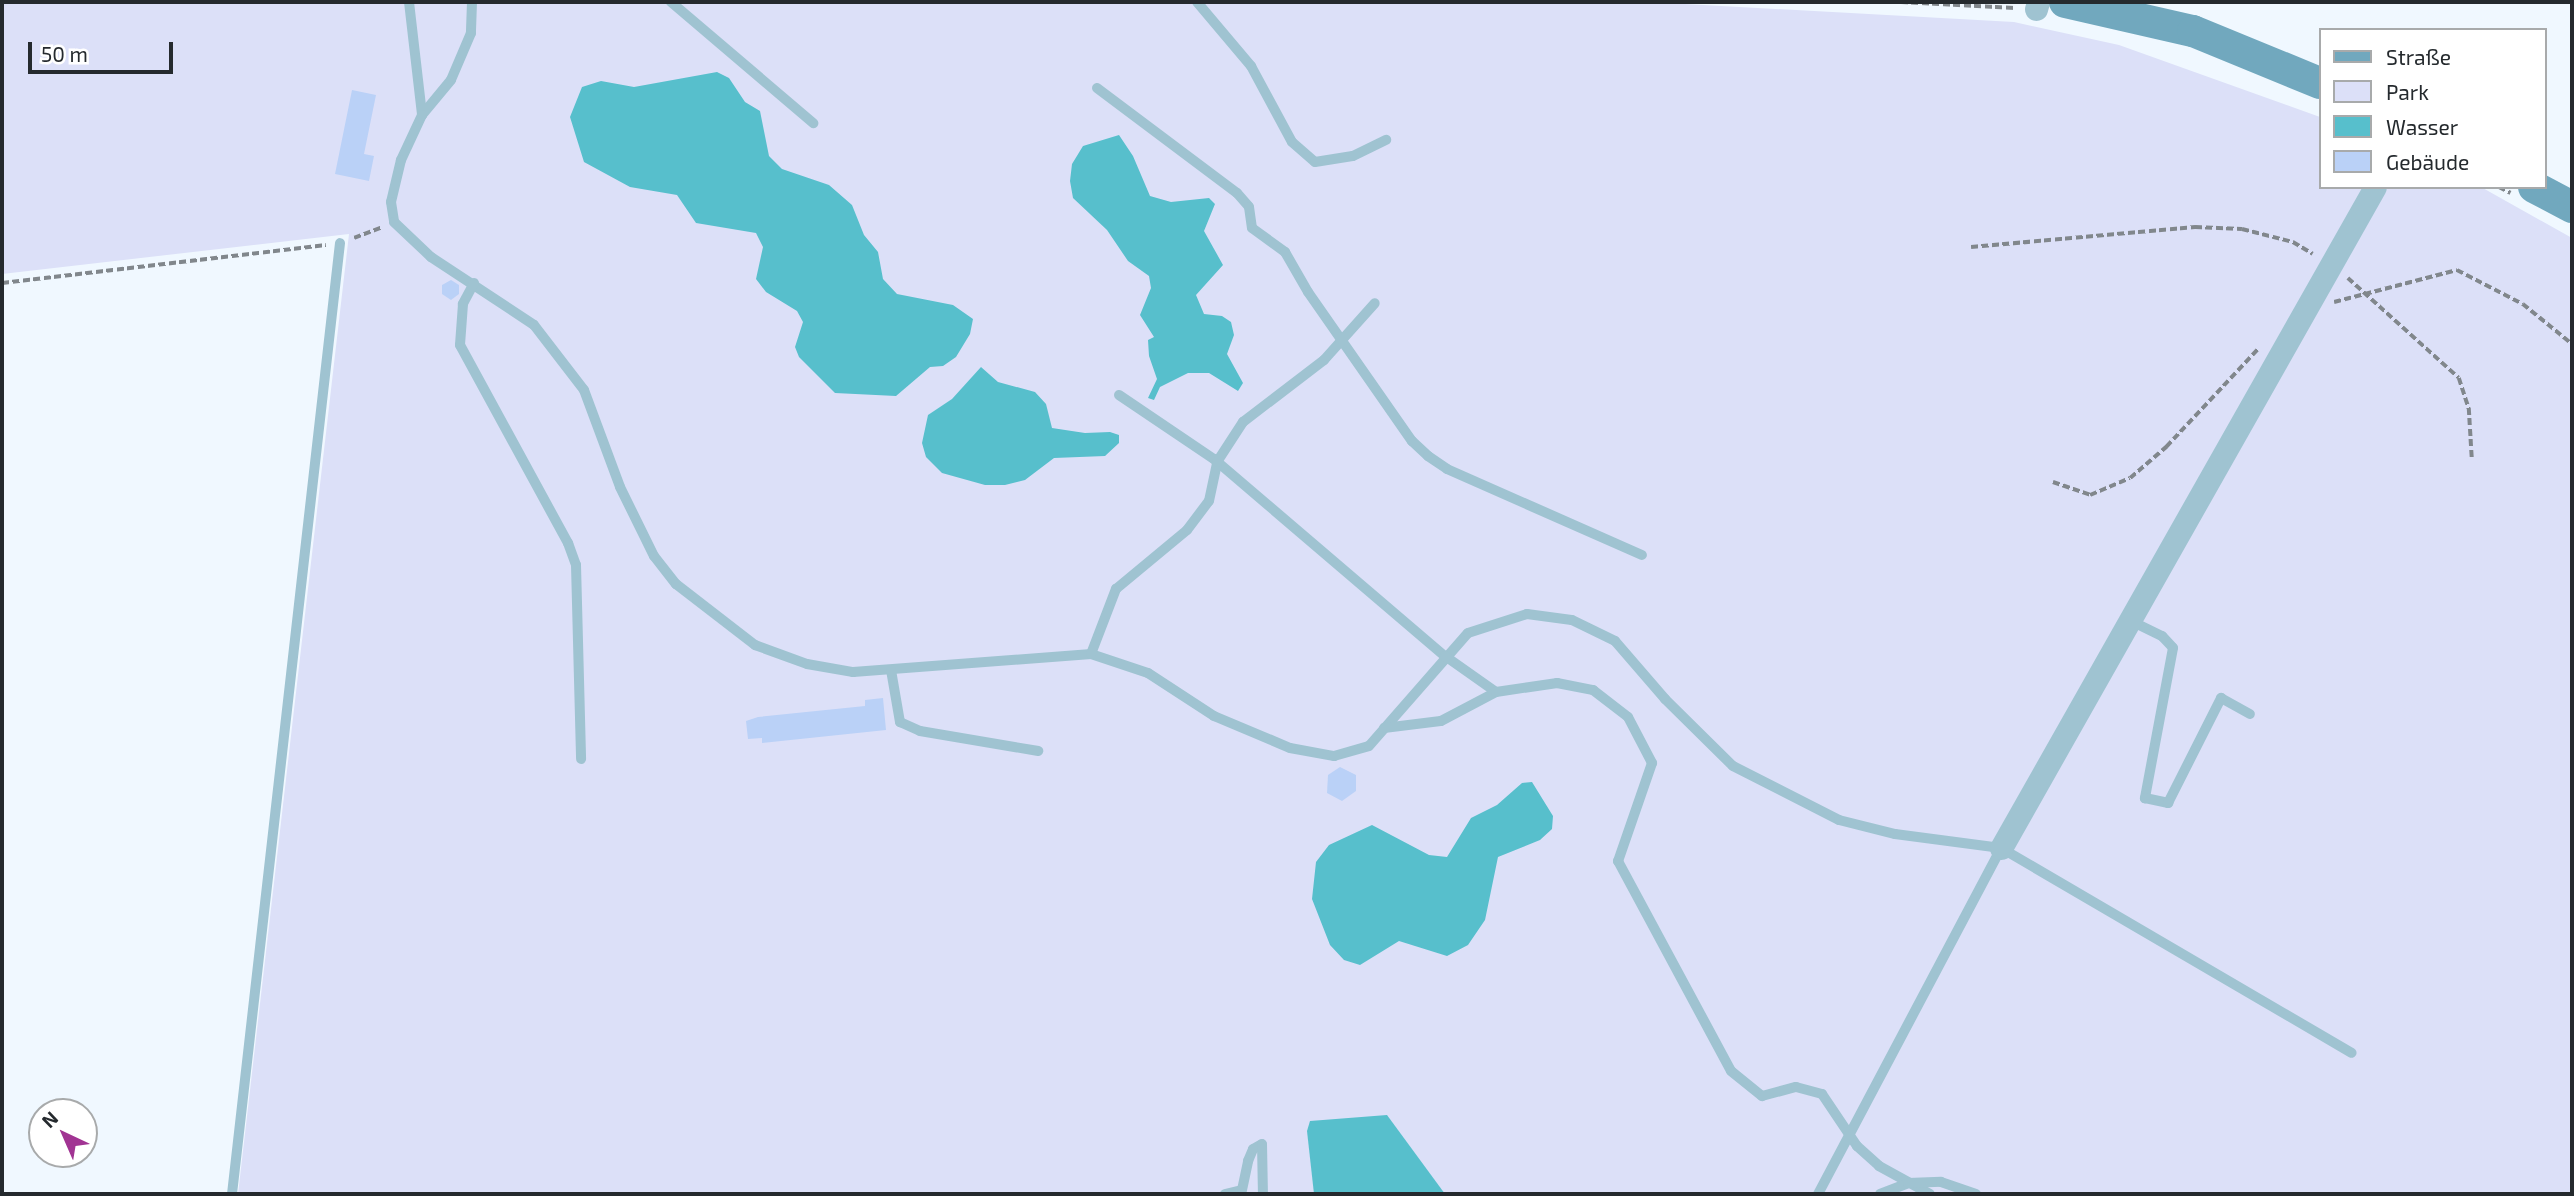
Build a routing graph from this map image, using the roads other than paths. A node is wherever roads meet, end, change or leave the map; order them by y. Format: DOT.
graph roads {
  1 [pos="410,2"];
  2 [pos="472,2"];
  3 [pos="671,2"];
  4 [pos="1196,2"];
  5 [pos="2046,4"];
  6 [pos="2318,82"];
  7 [pos="1097,88"];
  8 [pos="422,115"];
  9 [pos="813,123"];
  10 [pos="1386,140"];
  11 [pos="2374,189"];
  12 [pos="2538,189"];
  13 [pos="2572,207"];
  14 [pos="340,243"];
  15 [pos="474,283"];
  16 [pos="1376,303"];
  17 [pos="1343,341"];
  18 [pos="1119,395"];
  19 [pos="1217,462"];
  20 [pos="1642,555"];
  21 [pos="2129,620"];
  22 [pos="1091,654"];
  23 [pos="1445,656"];
  24 [pos="891,670"];
  25 [pos="1496,692"];
  26 [pos="2250,714"];
  27 [pos="1384,728"];
  28 [pos="1038,751"];
  29 [pos="581,759"];
  30 [pos="2001,848"];
  31 [pos="2352,1053"];
  32 [pos="1851,1135"];
  33 [pos="1908,1183"];
  34 [pos="232,1194"];
  35 [pos="1225,1194"];
  36 [pos="1263,1194"];
  37 [pos="1818,1194"];
  38 [pos="1880,1194"];
  39 [pos="1930,1194"];
  40 [pos="1976,1194"];
  1 -- 8 [label="lane"];
  2 -- 8 [label="lane"];
  3 -- 9 [label="lane"];
  4 -- 10 [label="lane"];
  5 -- 6 [label="main road"];
  7 -- 17 [label="lane"];
  8 -- 15 [label="lane"];
  11 -- 21 [label="street"];
  12 -- 13 [label="main road"];
  14 -- 34 [label="lane"];
  15 -- 24 [label="lane"];
  15 -- 29 [label="lane"];
  16 -- 17 [label="lane"];
  17 -- 19 [label="lane"];
  17 -- 20 [label="lane"];
  18 -- 19 [label="lane"];
  19 -- 22 [label="lane"];
  19 -- 23 [label="lane"];
  21 -- 26 [label="lane"];
  21 -- 30 [label="street"];
  22 -- 24 [label="lane"];
  22 -- 27 [label="lane"];
  23 -- 25 [label="lane"];
  23 -- 27 [label="lane"];
  23 -- 30 [label="lane"];
  24 -- 28 [label="lane"];
  25 -- 27 [label="lane"];
  25 -- 32 [label="lane"];
  30 -- 31 [label="lane"];
  30 -- 32 [label="lane"];
  32 -- 33 [label="lane"];
  32 -- 37 [label="lane"];
  33 -- 38 [label="lane"];
  33 -- 39 [label="lane"];
  33 -- 40 [label="lane"];
  35 -- 36 [label="lane"];
}
